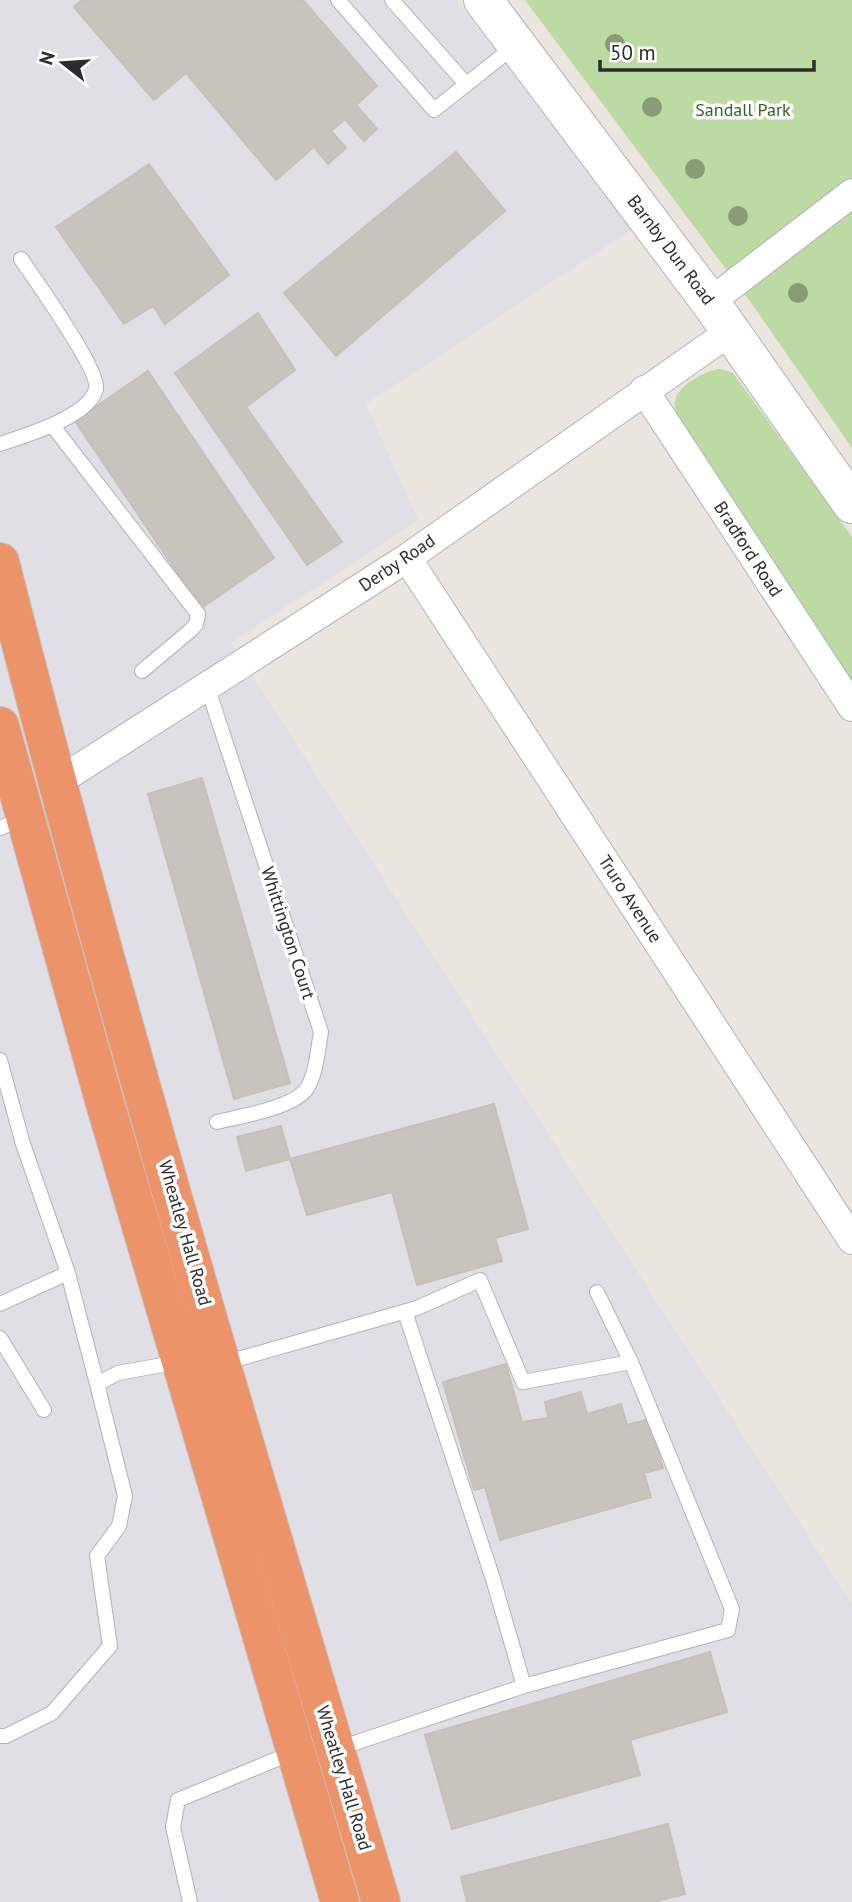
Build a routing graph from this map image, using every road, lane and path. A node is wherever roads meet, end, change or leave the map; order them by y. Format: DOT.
graph roads {
  1 [pos="338,0"];
  2 [pos="392,0"];
  3 [pos="484,0"];
  4 [pos="517,44"];
  5 [pos="466,84"];
  6 [pos="852,193"];
  7 [pos="21,259"];
  8 [pos="720,316"];
  9 [pos="644,390"];
  10 [pos="52,425"];
  11 [pos="0,444"];
  12 [pos="852,504"];
  13 [pos="407,558"];
  14 [pos="0,562"];
  15 [pos="142,671"];
  16 [pos="207,685"];
  17 [pos="852,707"];
  18 [pos="0,726"];
  19 [pos="56,783"];
  20 [pos="12,823"];
  21 [pos="0,1060"];
  22 [pos="217,1122"];
  23 [pos="852,1240"];
  24 [pos="68,1273"];
  25 [pos="597,1292"];
  26 [pos="0,1304"];
  27 [pos="405,1312"];
  28 [pos="0,1338"];
  29 [pos="180,1362"];
  30 [pos="631,1362"];
  31 [pos="222,1363"];
  32 [pos="97,1384"];
  33 [pos="44,1410"];
  34 [pos="524,1686"];
  35 [pos="0,1736"];
  36 [pos="335,1749"];
  37 [pos="295,1752"];
  38 [pos="190,1902"];
  39 [pos="340,1902"];
  40 [pos="381,1902"];
  1 -- 5 [label="lane"];
  2 -- 5 [label="lane"];
  3 -- 4 [label="street, Barnby Dun Road"];
  4 -- 5 [label="lane"];
  4 -- 8 [label="street, Barnby Dun Road"];
  6 -- 8 [label="street, Derby Road"];
  7 -- 10 [label="lane"];
  8 -- 9 [label="street, Derby Road"];
  8 -- 12 [label="street, Barnby Dun Road"];
  9 -- 13 [label="street, Derby Road"];
  9 -- 17 [label="street, Bradford Road"];
  10 -- 11 [label="lane"];
  10 -- 15 [label="lane"];
  13 -- 16 [label="street, Derby Road"];
  13 -- 23 [label="street, Truro Avenue"];
  14 -- 19 [label="highway, Wheatley Hall Road"];
  16 -- 19 [label="street, Derby Road"];
  16 -- 22 [label="lane, Whittington Court"];
  18 -- 20 [label="highway"];
  19 -- 31 [label="highway, Wheatley Hall Road"];
  20 -- 29 [label="highway"];
  21 -- 24 [label="lane"];
  24 -- 26 [label="lane"];
  24 -- 32 [label="lane"];
  25 -- 30 [label="lane"];
  27 -- 30 [label="lane"];
  27 -- 31 [label="lane"];
  27 -- 34 [label="lane"];
  28 -- 33 [label="lane"];
  29 -- 32 [label="lane"];
  29 -- 37 [label="highway"];
  30 -- 34 [label="lane"];
  31 -- 36 [label="highway, Wheatley Hall Road"];
  32 -- 35 [label="lane"];
  34 -- 36 [label="lane"];
  36 -- 40 [label="highway, Wheatley Hall Road"];
  37 -- 38 [label="lane"];
  37 -- 39 [label="highway"];
}
